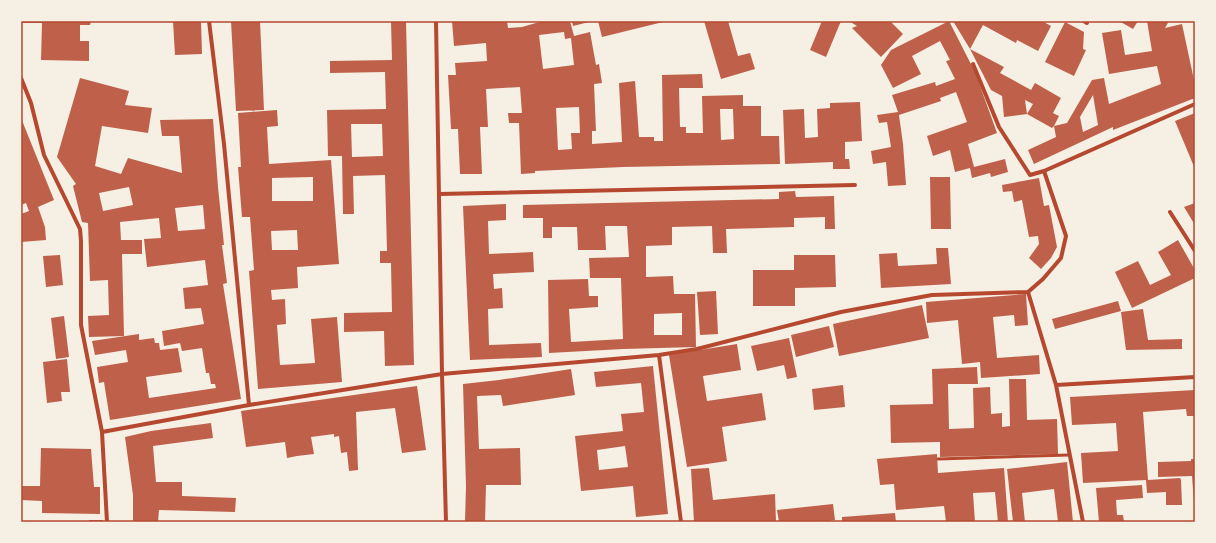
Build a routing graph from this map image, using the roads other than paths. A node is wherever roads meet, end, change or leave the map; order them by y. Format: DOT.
graph roads {
  1 [pos="209,21"];
  2 [pos="436,21"];
  3 [pos="973,64"];
  4 [pos="21,78"];
  5 [pos="1195,104"];
  6 [pos="1044,171"];
  7 [pos="855,186"];
  8 [pos="439,194"];
  9 [pos="1170,212"];
  10 [pos="1195,251"];
  11 [pos="1028,292"];
  12 [pos="659,355"];
  13 [pos="442,374"];
  14 [pos="1195,377"];
  15 [pos="1056,385"];
  16 [pos="249,405"];
  17 [pos="102,432"];
  18 [pos="1069,455"];
  19 [pos="938,459"];
  20 [pos="107,522"];
  21 [pos="446,522"];
  22 [pos="681,522"];
  23 [pos="1083,522"];
  1 -- 16 [label="street"];
  2 -- 8 [label="street"];
  3 -- 6 [label="street"];
  4 -- 17 [label="street"];
  5 -- 6 [label="street"];
  6 -- 11 [label="street"];
  7 -- 8 [label="street"];
  8 -- 13 [label="street"];
  9 -- 10 [label="street"];
  11 -- 12 [label="street"];
  11 -- 15 [label="street"];
  12 -- 13 [label="street"];
  12 -- 22 [label="street"];
  13 -- 16 [label="street"];
  13 -- 21 [label="street"];
  14 -- 15 [label="street"];
  15 -- 18 [label="street"];
  16 -- 17 [label="street"];
  17 -- 20 [label="street"];
  18 -- 19 [label="lane"];
  18 -- 23 [label="street"];
}
